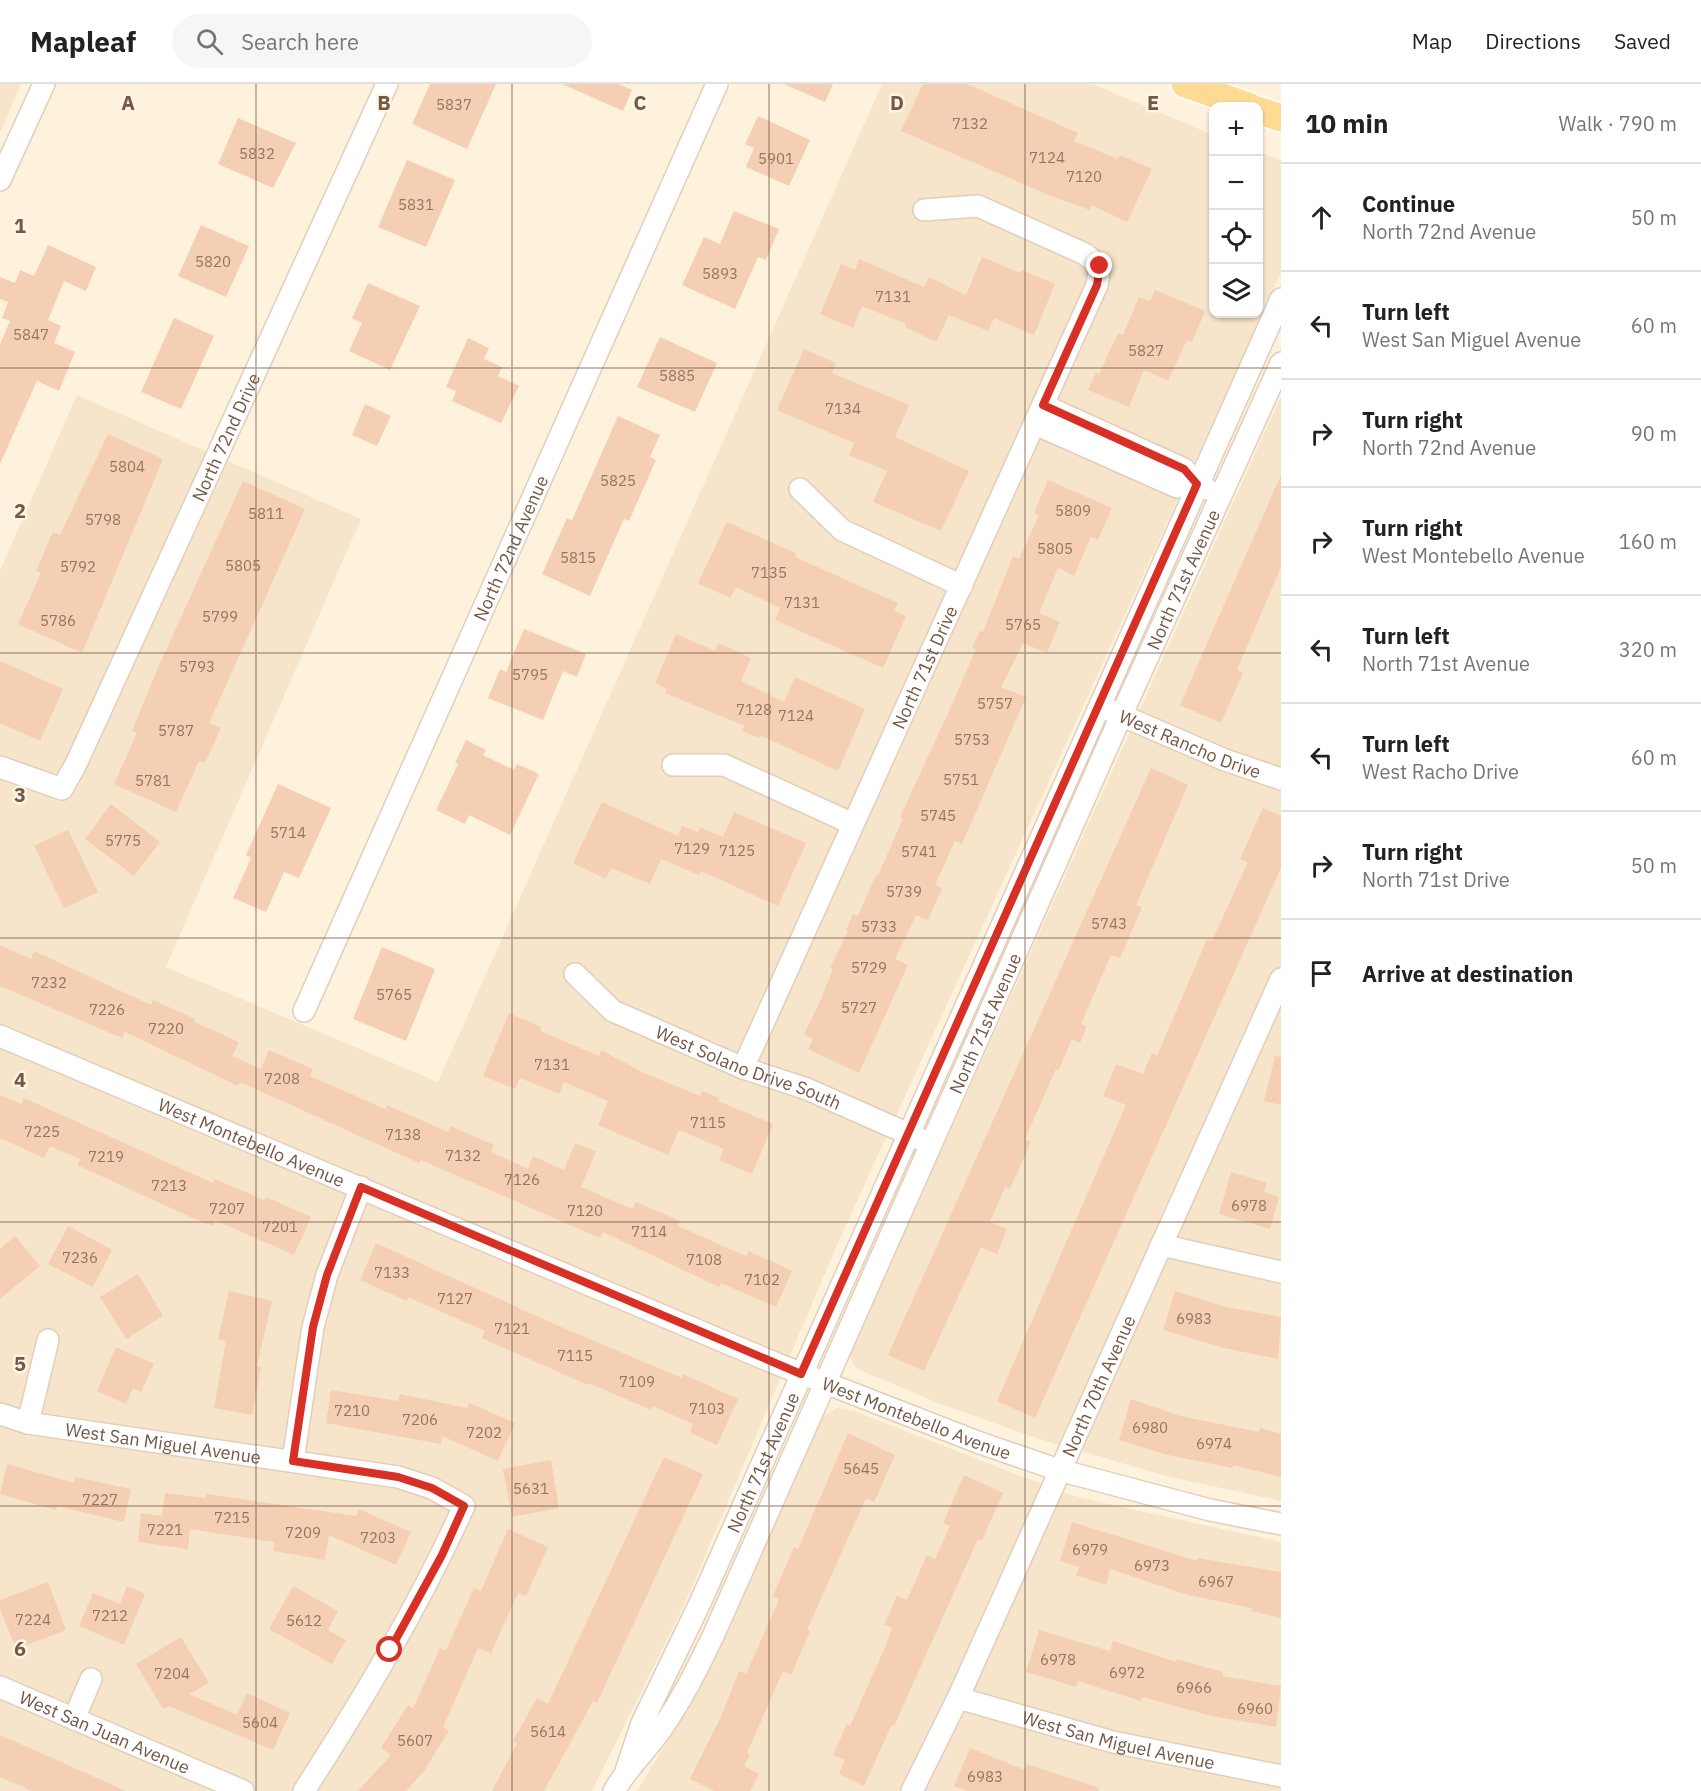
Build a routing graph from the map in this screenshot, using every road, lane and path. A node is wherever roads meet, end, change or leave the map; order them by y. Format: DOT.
graph roads {
  1 [pos="44,84"];
  2 [pos="387,84"];
  3 [pos="717,84"];
  4 [pos="1185,84"];
  5 [pos="1237,102"];
  6 [pos="1263,112"];
  7 [pos="1281,118"];
  8 [pos="0,180"];
  9 [pos="924,210"];
  10 [pos="1281,299"];
  11 [pos="1281,363"];
  12 [pos="1039,415"];
  13 [pos="1197,484"];
  14 [pos="800,489"];
  15 [pos="1221,495"];
  16 [pos="962,586"];
  17 [pos="1100,706"];
  18 [pos="1121,716"];
  19 [pos="673,765"];
  20 [pos="0,767"];
  21 [pos="1281,779"];
  22 [pos="853,824"];
  23 [pos="575,974"];
  24 [pos="1281,979"];
  25 [pos="304,1011"];
  26 [pos="1271,1027"];
  27 [pos="0,1036"];
  28 [pos="743,1068"];
  29 [pos="909,1134"];
  30 [pos="931,1144"];
  31 [pos="361,1187"];
  32 [pos="1161,1245"];
  33 [pos="1281,1272"];
  34 [pos="48,1340"];
  35 [pos="801,1374"];
  36 [pos="824,1383"];
  37 [pos="0,1414"];
  38 [pos="28,1423"];
  39 [pos="293,1461"];
  40 [pos="1059,1470"];
  41 [pos="1281,1524"];
  42 [pos="91,1679"];
  43 [pos="0,1687"];
  44 [pos="958,1698"];
  45 [pos="74,1719"];
  46 [pos="626,1771"];
  47 [pos="1281,1776"];
  48 [pos="243,1791"];
  49 [pos="304,1791"];
  50 [pos="614,1791"];
  51 [pos="912,1791"];
  1 -- 8 [label="street"];
  2 -- 20 [label="street, North 72nd Drive"];
  3 -- 25 [label="street, North 72nd Avenue"];
  4 -- 5 [label="main road"];
  6 -- 7 [label="main road"];
  9 -- 12 [label="street, North 71st Drive"];
  10 -- 13 [label="street, North 71st Avenue"];
  11 -- 15 [label="street, North 71st Avenue"];
  12 -- 13 [label="street"];
  12 -- 16 [label="street, North 71st Drive"];
  13 -- 15 [label="street"];
  13 -- 17 [label="street, North 71st Avenue"];
  14 -- 16 [label="street"];
  15 -- 18 [label="street, North 71st Avenue"];
  16 -- 22 [label="street, North 71st Drive"];
  17 -- 18 [label="street, West Rancho Drive"];
  17 -- 29 [label="street, North 71st Avenue"];
  18 -- 21 [label="street, West Rancho Drive"];
  18 -- 30 [label="street, North 71st Avenue"];
  19 -- 22 [label="street"];
  22 -- 28 [label="street, North 71st Drive"];
  23 -- 28 [label="street, West Solano Drive South"];
  24 -- 26 [label="street, North 70th Avenue"];
  26 -- 32 [label="street, North 70th Avenue"];
  27 -- 31 [label="street, West Montebello Avenue"];
  28 -- 29 [label="street, West Solano Drive South"];
  29 -- 30 [label="street, West Solano Drive South"];
  29 -- 35 [label="street, North 71st Avenue"];
  30 -- 36 [label="street, North 71st Avenue"];
  31 -- 35 [label="street, West Montebello Avenue"];
  31 -- 39 [label="street"];
  32 -- 33 [label="street"];
  32 -- 40 [label="street, North 70th Avenue"];
  34 -- 38 [label="street"];
  35 -- 36 [label="street, West Montebello Avenue"];
  35 -- 46 [label="street, North 71st Avenue"];
  36 -- 40 [label="street, West Montebello Avenue"];
  36 -- 46 [label="street, North 71st Avenue"];
  37 -- 38 [label="street, West San Miguel Avenue"];
  38 -- 39 [label="street, West San Miguel Avenue"];
  39 -- 49 [label="street, West San Miguel Avenue"];
  40 -- 41 [label="street, West Montebello Avenue"];
  40 -- 44 [label="street, North 70th Avenue"];
  42 -- 45 [label="street"];
  43 -- 45 [label="street, West San Juan Avenue"];
  44 -- 47 [label="street, West San Miguel Avenue"];
  44 -- 51 [label="street, North 70th Avenue"];
  45 -- 48 [label="street, West San Juan Avenue"];
  46 -- 50 [label="street, North 71st Avenue"];
}
